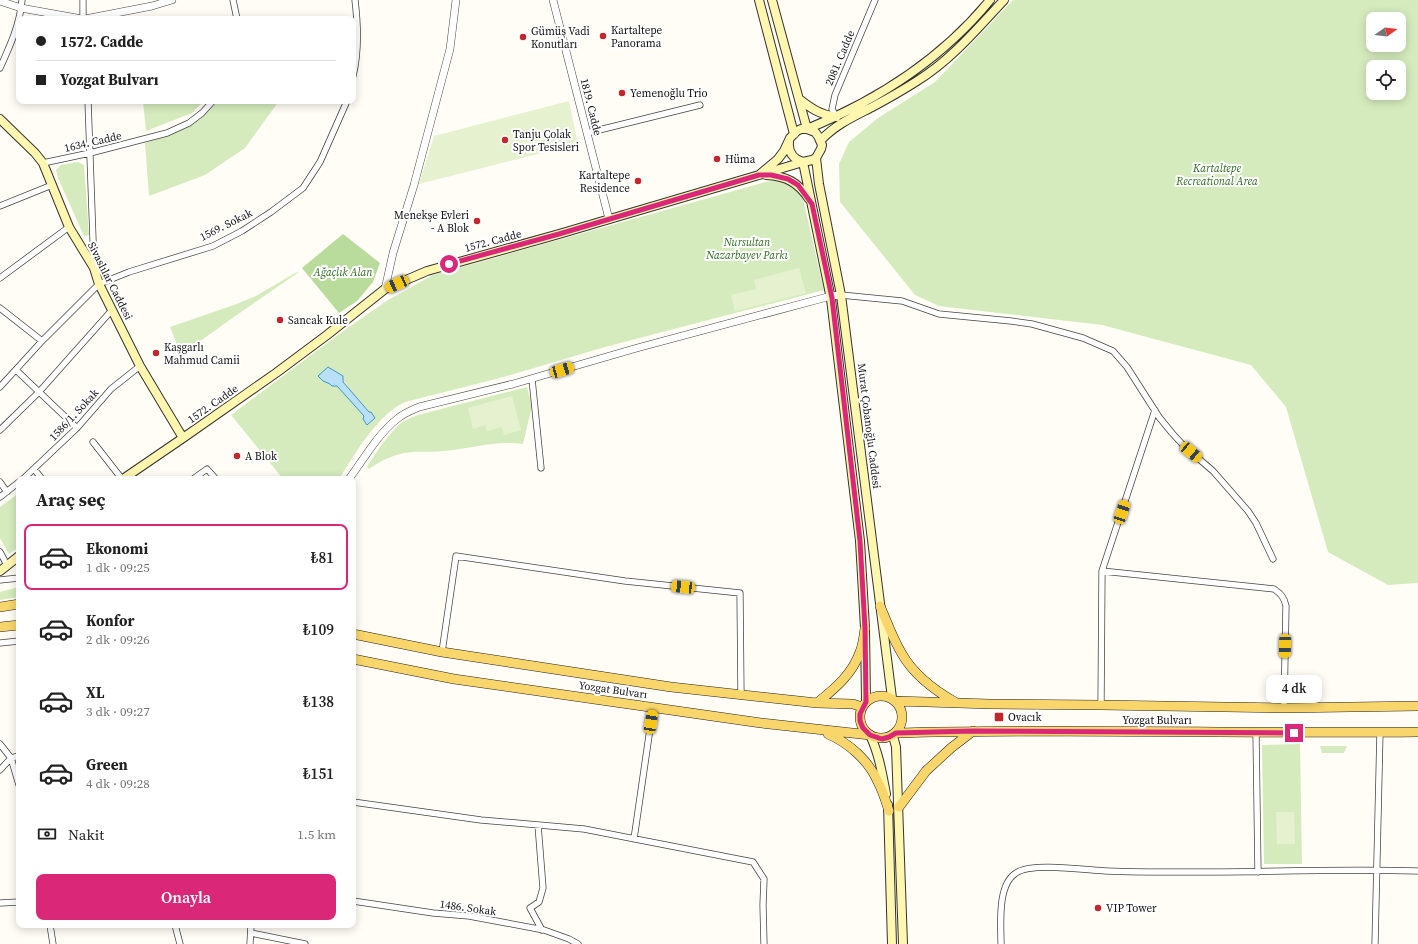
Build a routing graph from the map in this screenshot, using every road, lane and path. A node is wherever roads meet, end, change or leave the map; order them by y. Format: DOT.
graph roads {
  1 [pos="22,0"];
  2 [pos="83,0"];
  3 [pos="172,0"];
  4 [pos="233,0"];
  5 [pos="355,0"];
  6 [pos="456,0"];
  7 [pos="552,0"];
  8 [pos="759,0"];
  9 [pos="772,0"];
  10 [pos="875,0"];
  11 [pos="990,0"];
  12 [pos="1004,0"];
  13 [pos="0,1"];
  14 [pos="152,3"];
  15 [pos="21,8"];
  16 [pos="19,16"];
  17 [pos="66,16"];
  18 [pos="83,16"];
  19 [pos="96,16"];
  20 [pos="236,16"];
  21 [pos="16,28"];
  22 [pos="356,65"];
  23 [pos="0,68"];
  24 [pos="799,99"];
  25 [pos="88,104"];
  26 [pos="210,104"];
  27 [pos="345,104"];
  28 [pos="700,105"];
  29 [pos="0,119"];
  30 [pos="838,120"];
  31 [pos="807,129"];
  32 [pos="587,133"];
  33 [pos="792,136"];
  34 [pos="821,140"];
  35 [pos="90,153"];
  36 [pos="816,158"];
  37 [pos="803,162"];
  38 [pos="43,163"];
  39 [pos="759,175"];
  40 [pos="52,185"];
  41 [pos="812,204"];
  42 [pos="0,206"];
  43 [pos="609,219"];
  44 [pos="69,227"];
  45 [pos="94,268"];
  46 [pos="0,278"];
  47 [pos="99,284"];
  48 [pos="386,289"];
  49 [pos="842,295"];
  50 [pos="831,296"];
  51 [pos="0,308"];
  52 [pos="112,310"];
  53 [pos="42,340"];
  54 [pos="140,366"];
  55 [pos="16,370"];
  56 [pos="532,379"];
  57 [pos="0,387"];
  58 [pos="39,392"];
  59 [pos="1155,410"];
  60 [pos="78,428"];
  61 [pos="0,430"];
  62 [pos="183,438"];
  63 [pos="93,442"];
  64 [pos="541,468"];
  65 [pos="34,469"];
  66 [pos="26,476"];
  67 [pos="40,476"];
  68 [pos="120,476"];
  69 [pos="126,476"];
  70 [pos="196,476"];
  71 [pos="213,476"];
  72 [pos="351,476"];
  73 [pos="0,482"];
  74 [pos="16,484"];
  75 [pos="7,492"];
  76 [pos="0,497"];
  77 [pos="0,552"];
  78 [pos="16,558"];
  79 [pos="1273,559"];
  80 [pos="7,565"];
  81 [pos="1102,571"];
  82 [pos="0,572"];
  83 [pos="16,578"];
  84 [pos="0,580"];
  85 [pos="16,604"];
  86 [pos="880,606"];
  87 [pos="0,607"];
  88 [pos="16,625"];
  89 [pos="0,628"];
  90 [pos="865,628"];
  91 [pos="356,635"];
  92 [pos="16,642"];
  93 [pos="0,643"];
  94 [pos="442,652"];
  95 [pos="356,660"];
  96 [pos="741,695"];
  97 [pos="894,700"];
  98 [pos="816,703"];
  99 [pos="956,703"];
  100 [pos="864,705"];
  101 [pos="1101,705"];
  102 [pos="1418,706"];
  103 [pos="653,708"];
  104 [pos="1284,708"];
  105 [pos="819,730"];
  106 [pos="973,731"];
  107 [pos="1380,732"];
  108 [pos="1418,732"];
  109 [pos="1256,733"];
  110 [pos="894,734"];
  111 [pos="870,735"];
  112 [pos="0,744"];
  113 [pos="16,757"];
  114 [pos="11,758"];
  115 [pos="0,770"];
  116 [pos="16,775"];
  117 [pos="356,802"];
  118 [pos="899,807"];
  119 [pos="889,812"];
  120 [pos="538,825"];
  121 [pos="634,839"];
  122 [pos="1378,870"];
  123 [pos="1418,871"];
  124 [pos="1258,872"];
  125 [pos="356,901"];
  126 [pos="16,902"];
  127 [pos="0,903"];
  128 [pos="50,928"];
  129 [pos="176,928"];
  130 [pos="251,928"];
  131 [pos="542,930"];
  132 [pos="251,933"];
  133 [pos="53,944"];
  134 [pos="180,944"];
  135 [pos="250,944"];
  136 [pos="305,944"];
  137 [pos="578,944"];
  138 [pos="764,944"];
  139 [pos="892,944"];
  140 [pos="903,944"];
  141 [pos="1001,944"];
  142 [pos="1375,944"];
  1 -- 15 [label="street"];
  2 -- 18 [label="street"];
  3 -- 14 [label="street"];
  4 -- 20 [label="street"];
  5 -- 22 [label="street"];
  6 -- 48 [label="street"];
  7 -- 32 [label="street, 1819. Cadde"];
  8 -- 33 [label="main road"];
  9 -- 24 [label="main road"];
  10 -- 30 [label="street, 2081. Cadde"];
  11 -- 30 [label="main road"];
  12 -- 30 [label="main road"];
  13 -- 15 [label="street"];
  14 -- 19 [label="street"];
  15 -- 16 [label="street"];
  15 -- 17 [label="street"];
  21 -- 23 [label="street"];
  24 -- 30 [label="main road"];
  24 -- 31 [label="main road"];
  25 -- 35 [label="street"];
  26 -- 35 [label="street, 1634. Cadde"];
  27 -- 47 [label="street, 1569. Sokak"];
  28 -- 32 [label="street"];
  29 -- 38 [label="main road, Sivaslılar Caddesi"];
  30 -- 31 [label="main road"];
  30 -- 34 [label="main road"];
  31 -- 33 [label="main road"];
  31 -- 34 [label="main road"];
  32 -- 43 [label="street, 1819. Cadde"];
  33 -- 37 [label="main road"];
  33 -- 39 [label="main road"];
  34 -- 36 [label="main road"];
  35 -- 38 [label="street, 1634. Cadde"];
  35 -- 45 [label="street"];
  36 -- 37 [label="main road"];
  36 -- 49 [label="main road, Murat Çobanoğlu Caddesi"];
  37 -- 39 [label="main road, 1572. Cadde"];
  37 -- 41 [label="main road, Murat Çobanoğlu Caddesi"];
  38 -- 40 [label="main road, Sivaslılar Caddesi"];
  39 -- 41 [label="main road"];
  39 -- 43 [label="main road, 1572. Cadde"];
  40 -- 42 [label="street"];
  40 -- 44 [label="main road, Sivaslılar Caddesi"];
  41 -- 50 [label="main road, Murat Çobanoğlu Caddesi"];
  43 -- 48 [label="main road, 1572. Cadde"];
  44 -- 45 [label="main road, Sivaslılar Caddesi"];
  44 -- 46 [label="street"];
  45 -- 47 [label="main road, Sivaslılar Caddesi"];
  47 -- 52 [label="main road, Sivaslılar Caddesi"];
  47 -- 53 [label="street"];
  48 -- 62 [label="main road, 1572. Cadde"];
  49 -- 50 [label="street"];
  49 -- 59 [label="street"];
  49 -- 86 [label="main road, Murat Çobanoğlu Caddesi"];
  50 -- 56 [label="street"];
  50 -- 90 [label="main road, Murat Çobanoğlu Caddesi"];
  51 -- 53 [label="street"];
  52 -- 54 [label="main road, Sivaslılar Caddesi"];
  52 -- 58 [label="street"];
  53 -- 55 [label="street"];
  54 -- 60 [label="street, 1586/1. Sokak"];
  54 -- 62 [label="main road, Sivaslılar Caddesi"];
  55 -- 57 [label="street"];
  55 -- 58 [label="street"];
  56 -- 64 [label="street"];
  56 -- 72 [label="street"];
  58 -- 60 [label="street"];
  58 -- 61 [label="street"];
  59 -- 79 [label="street"];
  59 -- 81 [label="street"];
  60 -- 65 [label="street, 1586/1. Sokak"];
  62 -- 69 [label="main road, 1572. Cadde"];
  63 -- 68 [label="street"];
  65 -- 66 [label="street, 1586/1. Sokak"];
  65 -- 67 [label="street"];
  70 -- 71 [label="street"];
  73 -- 75 [label="street"];
  74 -- 75 [label="street"];
  75 -- 76 [label="street"];
  77 -- 80 [label="street"];
  78 -- 80 [label="main road"];
  80 -- 82 [label="main road"];
  81 -- 101 [label="street"];
  81 -- 104 [label="street"];
  83 -- 84 [label="street"];
  85 -- 87 [label="main road"];
  86 -- 97 [label="main road, Murat Çobanoğlu Caddesi"];
  86 -- 99 [label="main road"];
  88 -- 89 [label="main road"];
  90 -- 98 [label="main road"];
  90 -- 100 [label="main road, Murat Çobanoğlu Caddesi"];
  91 -- 94 [label="main road, Yozgat Bulvarı"];
  92 -- 93 [label="street"];
  94 -- 96 [label="main road, Yozgat Bulvarı"];
  94 -- 96 [label="street"];
  95 -- 103 [label="main road, Yozgat Bulvarı"];
  96 -- 98 [label="main road, Yozgat Bulvarı"];
  97 -- 99 [label="main road, Yozgat Bulvarı"];
  97 -- 100 [label="main road"];
  97 -- 110 [label="main road"];
  98 -- 100 [label="main road, Yozgat Bulvarı"];
  99 -- 101 [label="main road, Yozgat Bulvarı"];
  100 -- 111 [label="main road"];
  101 -- 104 [label="main road, Yozgat Bulvarı"];
  102 -- 104 [label="main road, Yozgat Bulvarı"];
  103 -- 105 [label="main road, Yozgat Bulvarı"];
  103 -- 121 [label="street"];
  105 -- 111 [label="main road, Yozgat Bulvarı"];
  105 -- 119 [label="main road"];
  106 -- 109 [label="main road, Yozgat Bulvarı"];
  106 -- 110 [label="main road, Yozgat Bulvarı"];
  106 -- 118 [label="main road"];
  107 -- 108 [label="main road, Yozgat Bulvarı"];
  107 -- 109 [label="main road, Yozgat Bulvarı"];
  107 -- 122 [label="street"];
  109 -- 124 [label="street"];
  110 -- 111 [label="main road"];
  110 -- 118 [label="main road"];
  111 -- 119 [label="main road"];
  112 -- 114 [label="street"];
  113 -- 114 [label="street"];
  114 -- 115 [label="street"];
  114 -- 116 [label="street"];
  117 -- 120 [label="street"];
  118 -- 140 [label="main road"];
  119 -- 139 [label="main road"];
  120 -- 121 [label="street"];
  120 -- 131 [label="street"];
  121 -- 138 [label="street"];
  122 -- 123 [label="street"];
  122 -- 124 [label="street"];
  122 -- 142 [label="street"];
  124 -- 141 [label="street"];
  125 -- 131 [label="street, 1486. Sokak"];
  126 -- 127 [label="street"];
  128 -- 133 [label="street"];
  129 -- 134 [label="street"];
  130 -- 132 [label="street"];
  131 -- 137 [label="street, 1486. Sokak"];
  132 -- 135 [label="street"];
  132 -- 136 [label="street"];
}
